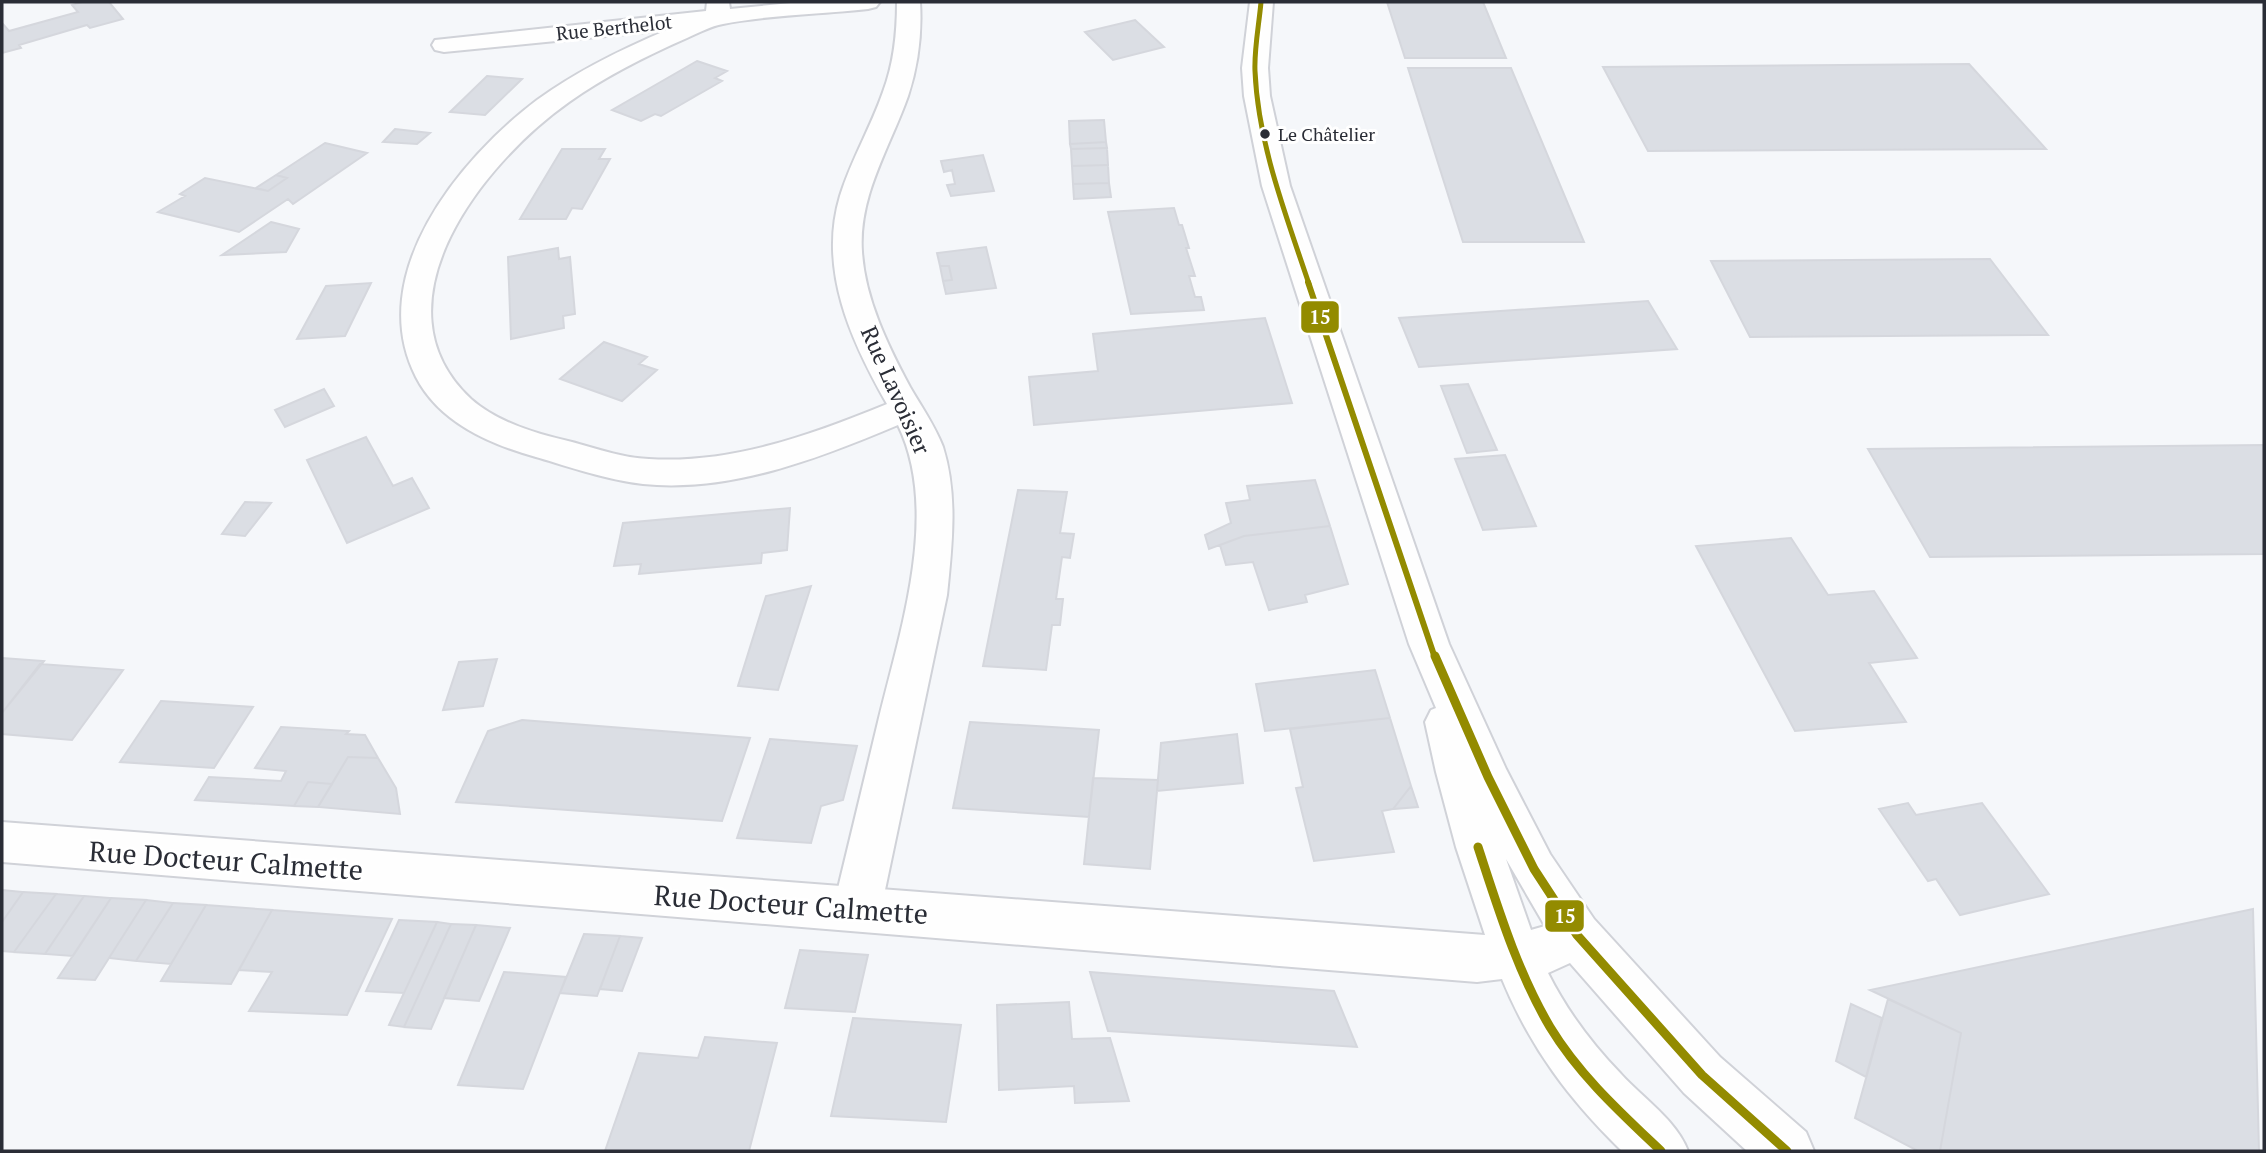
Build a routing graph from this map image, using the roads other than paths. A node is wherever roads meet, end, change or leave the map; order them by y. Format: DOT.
graph roads {
  1 [pos="868,2"];
  2 [pos="909,2"];
  3 [pos="1261,2"];
  4 [pos="718,9"];
  5 [pos="444,45"];
  6 [pos="906,409"];
  7 [pos="1429,644"];
  8 [pos="2,842"];
  9 [pos="857,909"];
  10 [pos="1577,935"];
  11 [pos="1517,957"];
  12 [pos="1661,1151"];
  13 [pos="1787,1151"];
  1 -- 4 [label="street, Rue Berthelot"];
  2 -- 6 [label="street, Rue Lavoisier"];
  3 -- 7 [label="street"];
  4 -- 5 [label="street, Rue Berthelot"];
  4 -- 6 [label="street"];
  6 -- 9 [label="street, Rue Lavoisier"];
  7 -- 10 [label="street"];
  7 -- 11 [label="street"];
  8 -- 9 [label="street, Rue Docteur Calmette"];
  9 -- 11 [label="street, Rue Docteur Calmette"];
  10 -- 11 [label="street, Rue Docteur Calmette"];
  10 -- 13 [label="street"];
  11 -- 12 [label="street"];
}
